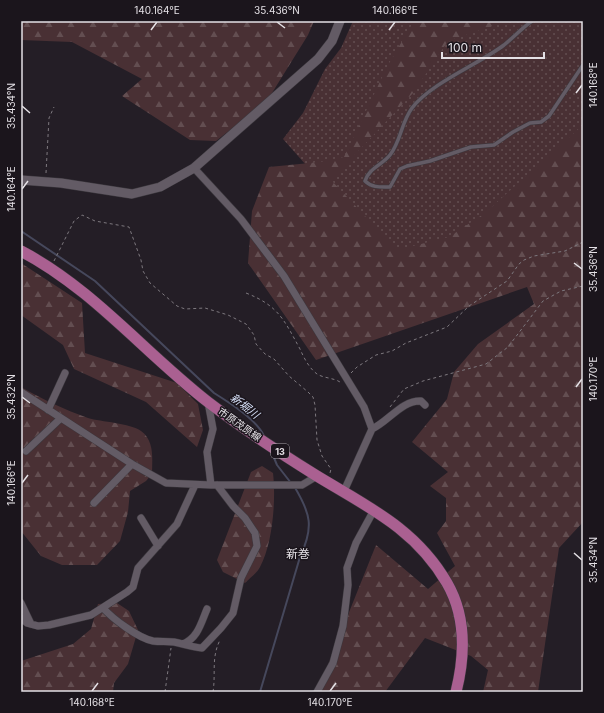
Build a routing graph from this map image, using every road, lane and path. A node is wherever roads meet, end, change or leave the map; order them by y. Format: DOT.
graph roads {
  1 [pos="340,21"];
  2 [pos="532,21"];
  3 [pos="583,65"];
  4 [pos="54,107"];
  5 [pos="194,168"];
  6 [pos="21,180"];
  7 [pos="46,182"];
  8 [pos="583,242"];
  9 [pos="21,251"];
  10 [pos="50,268"];
  11 [pos="583,286"];
  12 [pos="246,293"];
  13 [pos="65,373"];
  14 [pos="346,379"];
  15 [pos="351,388"];
  16 [pos="21,392"];
  17 [pos="208,402"];
  18 [pos="425,405"];
  19 [pos="48,410"];
  20 [pos="386,412"];
  21 [pos="61,418"];
  22 [pos="372,429"];
  23 [pos="26,451"];
  24 [pos="132,464"];
  25 [pos="317,476"];
  26 [pos="328,482"];
  27 [pos="195,485"];
  28 [pos="214,485"];
  29 [pos="344,491"];
  30 [pos="94,503"];
  31 [pos="374,510"];
  32 [pos="141,518"];
  33 [pos="158,546"];
  34 [pos="21,602"];
  35 [pos="103,608"];
  36 [pos="207,609"];
  37 [pos="21,618"];
  38 [pos="31,624"];
  39 [pos="220,640"];
  40 [pos="172,642"];
  41 [pos="183,644"];
  42 [pos="165,692"];
  43 [pos="213,692"];
  44 [pos="317,692"];
  45 [pos="456,692"];
  1 -- 5 [label="street"];
  2 -- 3 [label="lane"];
  4 -- 7 [label="path"];
  5 -- 7 [label="street"];
  5 -- 14 [label="street"];
  6 -- 7 [label="street"];
  8 -- 14 [label="path"];
  9 -- 10 [label="main road, 市原茂原線 / 13"];
  10 -- 17 [label="main road, 市原茂原線 / 13"];
  10 -- 26 [label="path"];
  11 -- 20 [label="path"];
  12 -- 15 [label="path"];
  13 -- 19 [label="street"];
  14 -- 15 [label="street"];
  15 -- 22 [label="street"];
  16 -- 19 [label="street"];
  17 -- 25 [label="main road, 市原茂原線 / 13"];
  17 -- 28 [label="street"];
  18 -- 22 [label="street"];
  19 -- 21 [label="street"];
  21 -- 23 [label="street"];
  21 -- 24 [label="street"];
  22 -- 29 [label="street"];
  24 -- 27 [label="street"];
  24 -- 30 [label="street"];
  25 -- 26 [label="main road, 市原茂原線 / 13"];
  25 -- 28 [label="street"];
  26 -- 29 [label="main road, 市原茂原線 / 13"];
  27 -- 28 [label="street"];
  27 -- 33 [label="street"];
  28 -- 41 [label="street"];
  29 -- 31 [label="main road, 市原茂原線 / 13"];
  31 -- 44 [label="street"];
  31 -- 45 [label="main road, 市原茂原線 / 13"];
  32 -- 33 [label="street"];
  33 -- 35 [label="street"];
  34 -- 38 [label="street"];
  35 -- 38 [label="street"];
  35 -- 40 [label="street"];
  36 -- 41 [label="street"];
  37 -- 38 [label="street"];
  39 -- 43 [label="path"];
  40 -- 41 [label="street"];
  40 -- 42 [label="path"];
}
